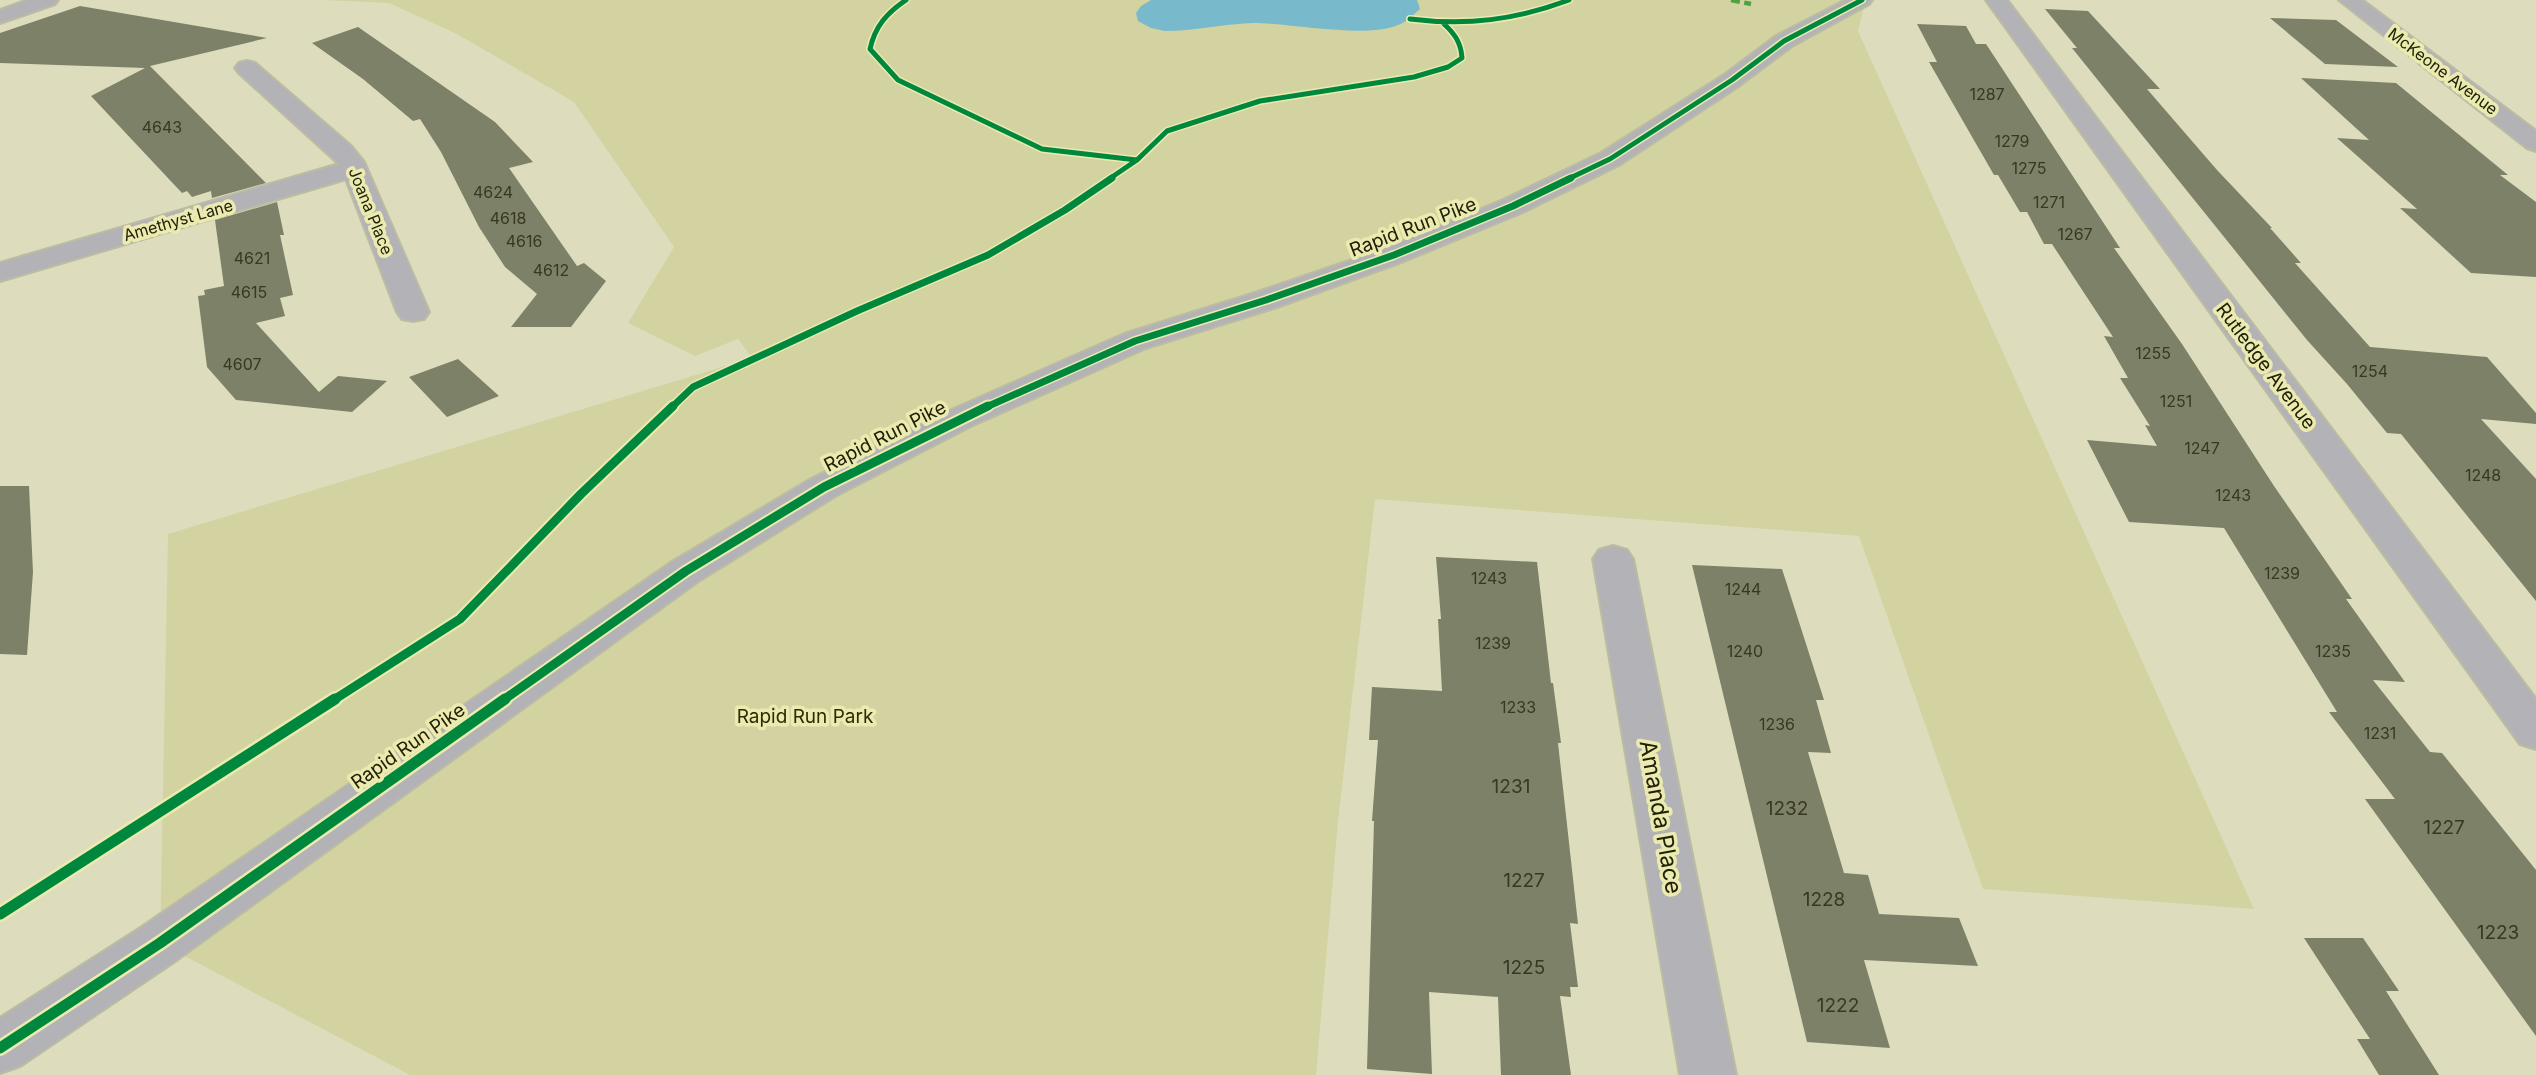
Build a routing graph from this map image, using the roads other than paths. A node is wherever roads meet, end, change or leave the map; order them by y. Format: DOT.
graph roads {
  1 [pos="48,0"];
  2 [pos="1862,0"];
  3 [pos="1996,0"];
  4 [pos="2349,0"];
  5 [pos="0,17"];
  6 [pos="247,68"];
  7 [pos="2536,143"];
  8 [pos="355,168"];
  9 [pos="0,271"];
  10 [pos="413,312"];
  11 [pos="1613,559"];
  12 [pos="2536,732"];
  13 [pos="0,1048"];
  14 [pos="1708,1075"];
  1 -- 5 [label="street"];
  2 -- 13 [label="street, Rapid Run Pike"];
  3 -- 12 [label="street, Rutledge Avenue"];
  4 -- 7 [label="street, McKeone Avenue"];
  6 -- 8 [label="street, Joana Place"];
  8 -- 9 [label="street, Amethyst Lane"];
  8 -- 10 [label="street, Joana Place"];
  11 -- 14 [label="street, Amanda Place"];
}
